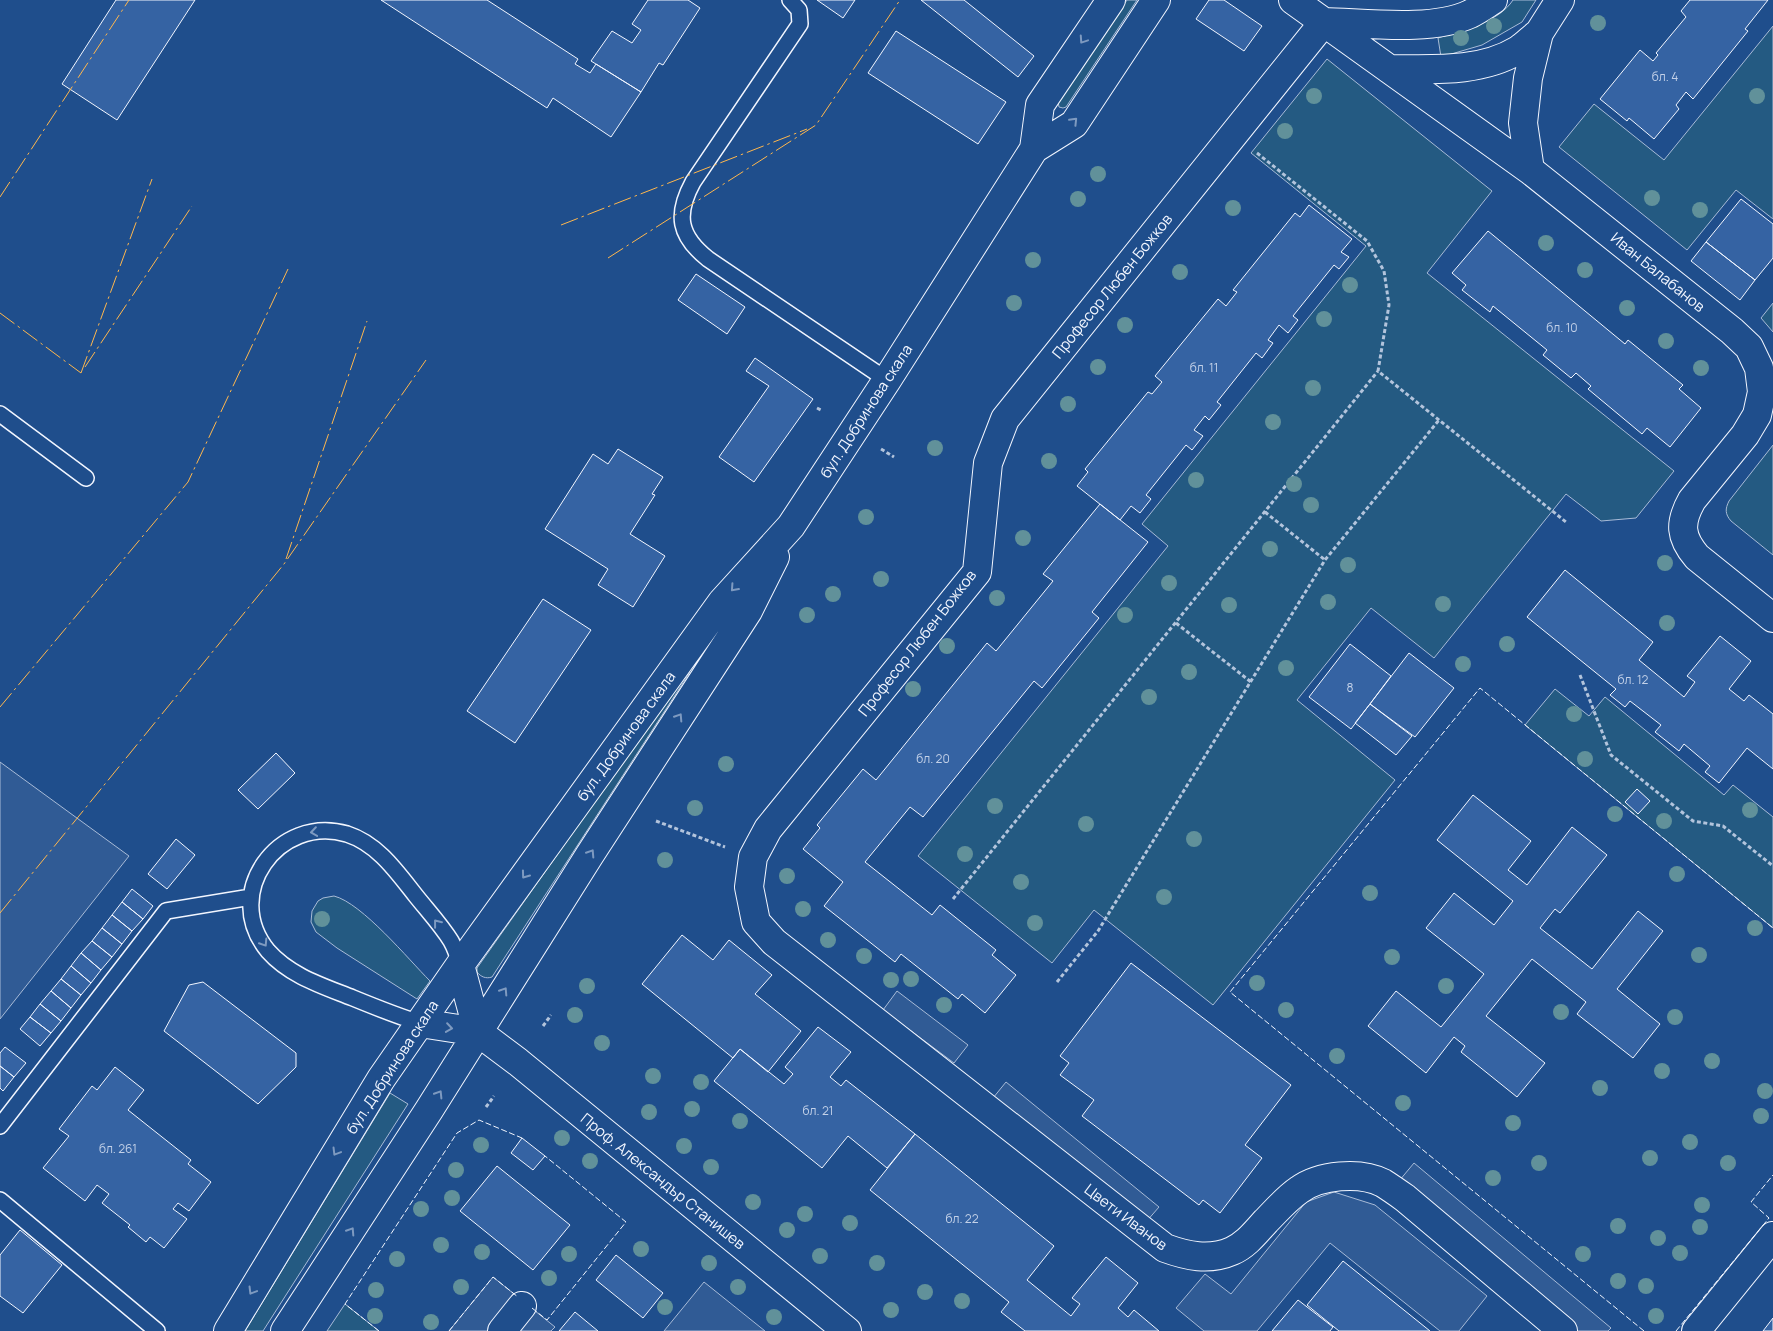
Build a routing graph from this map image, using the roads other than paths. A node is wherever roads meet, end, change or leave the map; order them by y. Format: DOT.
graph roads {
  1 [pos="790,0"];
  2 [pos="1110,0"];
  3 [pos="1156,0"];
  4 [pos="1293,0"];
  5 [pos="1493,0"];
  6 [pos="1560,0"];
  7 [pos="1324,22"];
  8 [pos="1539,32"];
  9 [pos="1389,69"];
  10 [pos="1034,148"];
  11 [pos="1530,170"];
  12 [pos="887,380"];
  13 [pos="0,414"];
  14 [pos="86,478"];
  15 [pos="791,526"];
  16 [pos="1773,618"];
  17 [pos="251,897"];
  18 [pos="460,965"];
  19 [pos="420,1023"];
  20 [pos="478,1032"];
  21 [pos="967,1094"];
  22 [pos="0,1126"];
  23 [pos="0,1200"];
  24 [pos="1773,1236"];
  25 [pos="522,1306"];
  26 [pos="157,1331"];
  27 [pos="228,1331"];
  28 [pos="285,1331"];
  29 [pos="502,1331"];
  30 [pos="847,1331"];
  31 [pos="1563,1331"];
  32 [pos="1696,1331"];
  1 -- 12 [label="lane"];
  2 -- 10 [label="street, бул. Добринова скала, one-way"];
  10 -- 3 [label="street, бул. Добринова скала, one-way"];
  4 -- 7 [label="street, Иван Балабанов"];
  5 -- 7 [label="street"];
  6 -- 8 [label="street"];
  7 -- 9 [label="street, Иван Балабанов"];
  7 -- 21 [label="street, Професор Любен Божков"];
  8 -- 9 [label="street"];
  8 -- 11 [label="street"];
  9 -- 11 [label="street, Иван Балабанов"];
  10 -- 12 [label="street, бул. Добринова скала"];
  11 -- 16 [label="street, Иван Балабанов"];
  12 -- 15 [label="street, бул. Добринова скала"];
  13 -- 14 [label="lane"];
  15 -- 18 [label="street, бул. Добринова скала, one-way"];
  20 -- 15 [label="street, one-way"];
  18 -- 17 [label="lane, one-way"];
  17 -- 19 [label="lane, one-way"];
  17 -- 22 [label="lane"];
  18 -- 19 [label="street, бул. Добринова скала"];
  18 -- 20 [label="street"];
  19 -- 20 [label="street, one-way"];
  19 -- 27 [label="street, бул. Добринова скала, one-way"];
  28 -- 20 [label="street, one-way"];
  20 -- 30 [label="street, Проф. Александър Станишев"];
  21 -- 31 [label="street, Цвети Иванов"];
  23 -- 26 [label="lane"];
  24 -- 32 [label="street"];
  25 -- 29 [label="street"];
}
